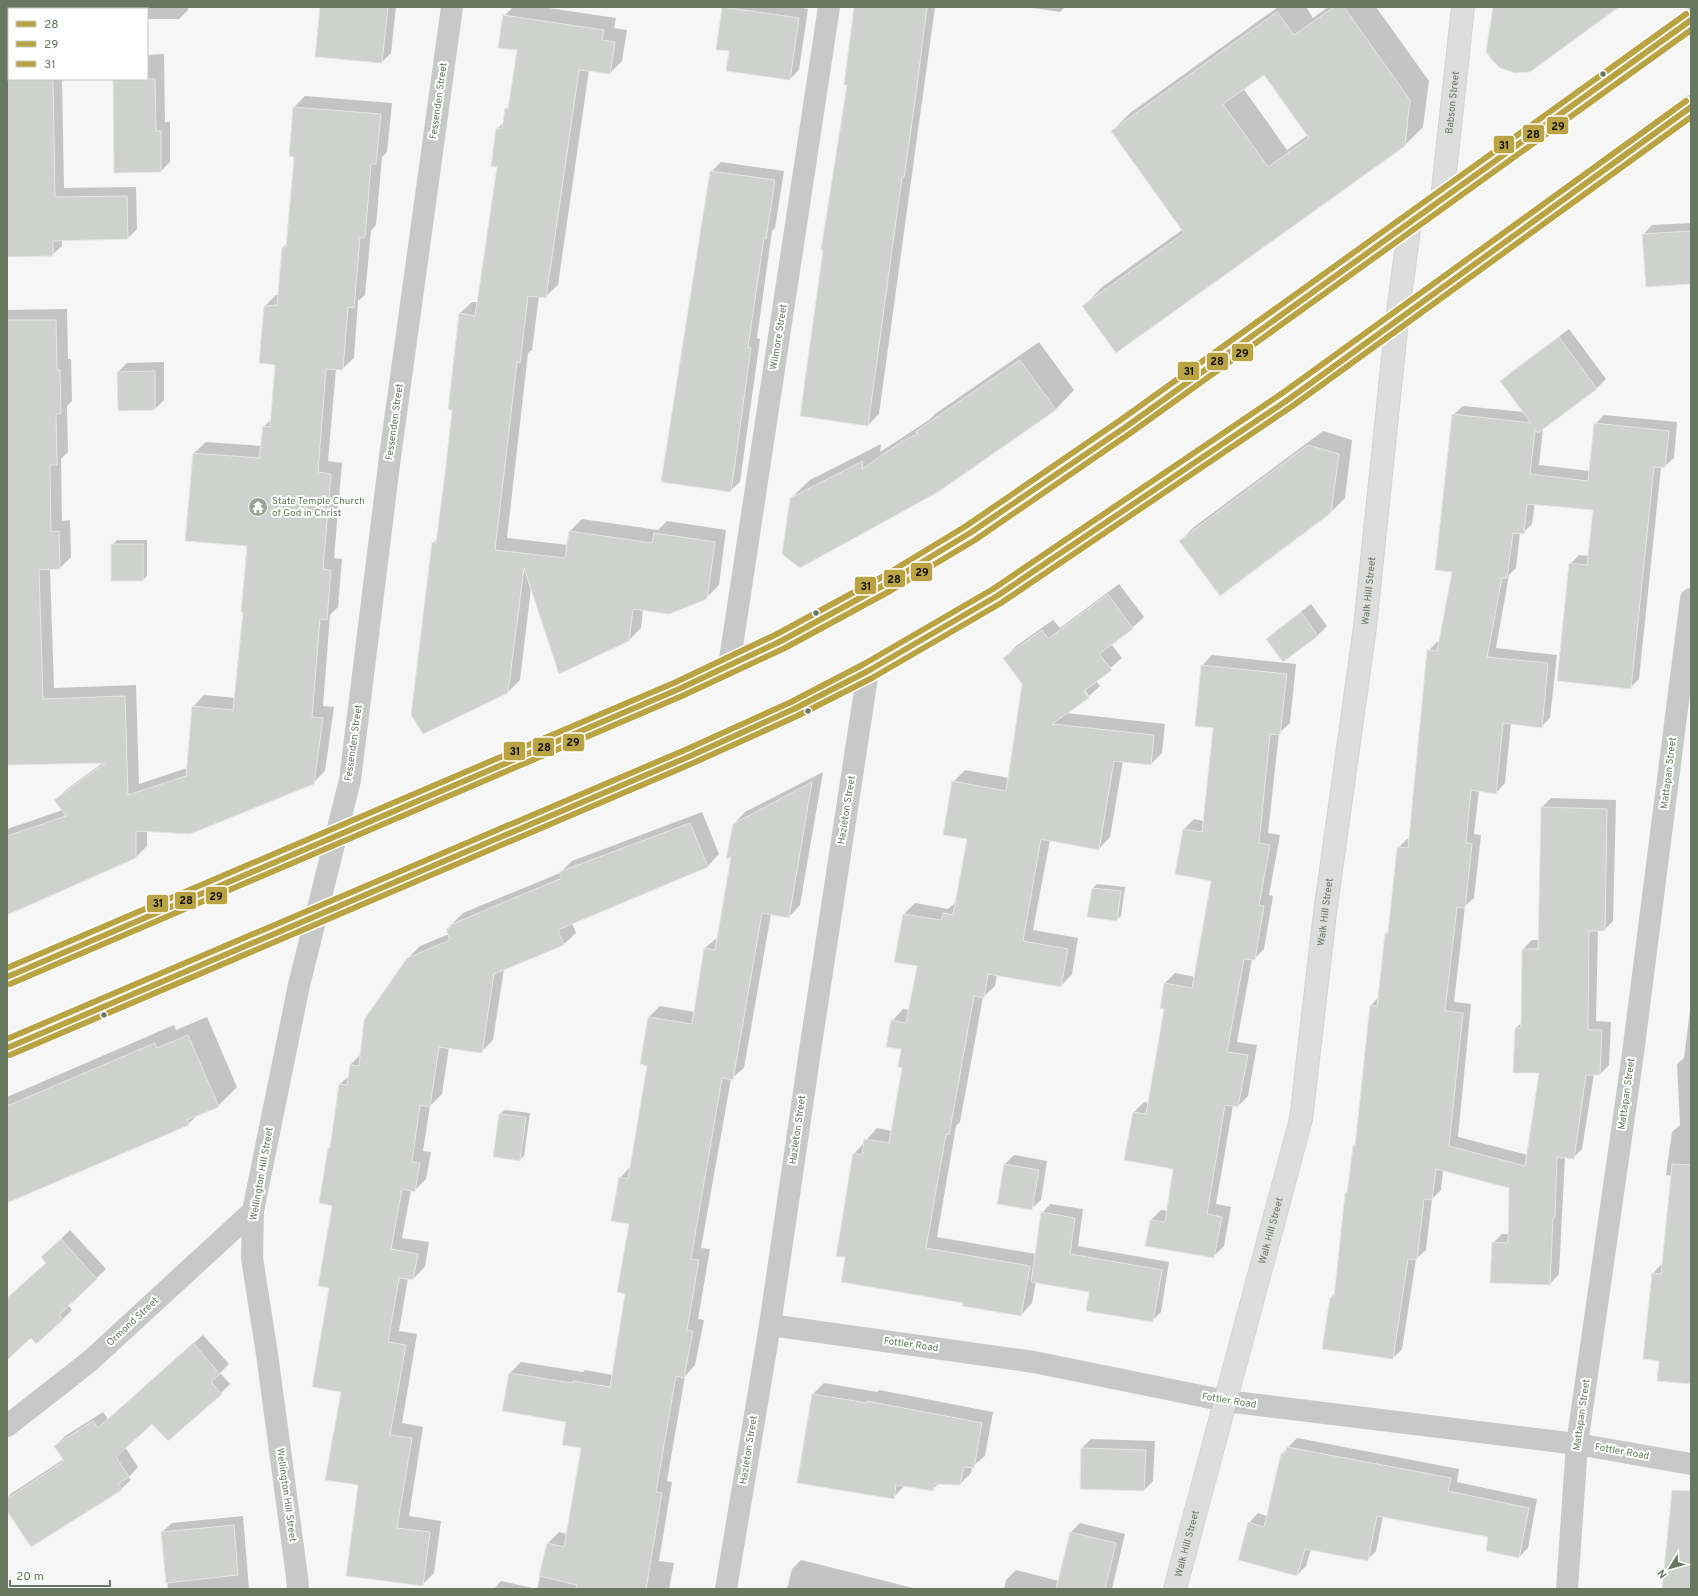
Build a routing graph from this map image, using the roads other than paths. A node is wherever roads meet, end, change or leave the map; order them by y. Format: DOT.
graph roads {
  1 [pos="452,7"];
  2 [pos="829,7"];
  3 [pos="1464,7"];
  4 [pos="1691,20"];
  5 [pos="1691,107"];
  6 [pos="1442,199"];
  7 [pos="1410,222"];
  8 [pos="1397,320"];
  9 [pos="1691,599"];
  10 [pos="729,666"];
  11 [pos="868,671"];
  12 [pos="336,836"];
  13 [pos="317,916"];
  14 [pos="7,977"];
  15 [pos="7,1048"];
  16 [pos="253,1211"];
  17 [pos="770,1325"];
  18 [pos="1226,1401"];
  19 [pos="7,1426"];
  20 [pos="1577,1444"];
  21 [pos="1691,1464"];
  22 [pos="298,1589"];
  23 [pos="726,1589"];
  24 [pos="1175,1589"];
  25 [pos="1567,1589"];
  1 -- 12 [label="street, Fessenden Street"];
  2 -- 10 [label="street, Wilmore Street"];
  3 -- 6 [label="main road, Babson Street"];
  4 -- 6 [label="main road"];
  5 -- 8 [label="main road"];
  6 -- 7 [label="main road"];
  7 -- 8 [label="main road, Walk Hill Street"];
  7 -- 10 [label="main road"];
  8 -- 11 [label="main road"];
  8 -- 18 [label="main road, Walk Hill Street"];
  9 -- 20 [label="street, Mattapan Street"];
  10 -- 12 [label="main road"];
  11 -- 13 [label="main road"];
  11 -- 17 [label="street, Hazleton Street"];
  12 -- 13 [label="street, Wellington Hill Street"];
  12 -- 14 [label="main road"];
  13 -- 15 [label="main road"];
  13 -- 16 [label="street, Wellington Hill Street"];
  16 -- 19 [label="street, Ormond Street"];
  16 -- 22 [label="street, Wellington Hill Street"];
  17 -- 18 [label="street, Fottler Road"];
  17 -- 23 [label="street, Hazleton Street"];
  18 -- 20 [label="street, Fottler Road"];
  18 -- 24 [label="main road, Walk Hill Street"];
  20 -- 21 [label="street, Fottler Road"];
  20 -- 25 [label="street, Mattapan Street"];
}
